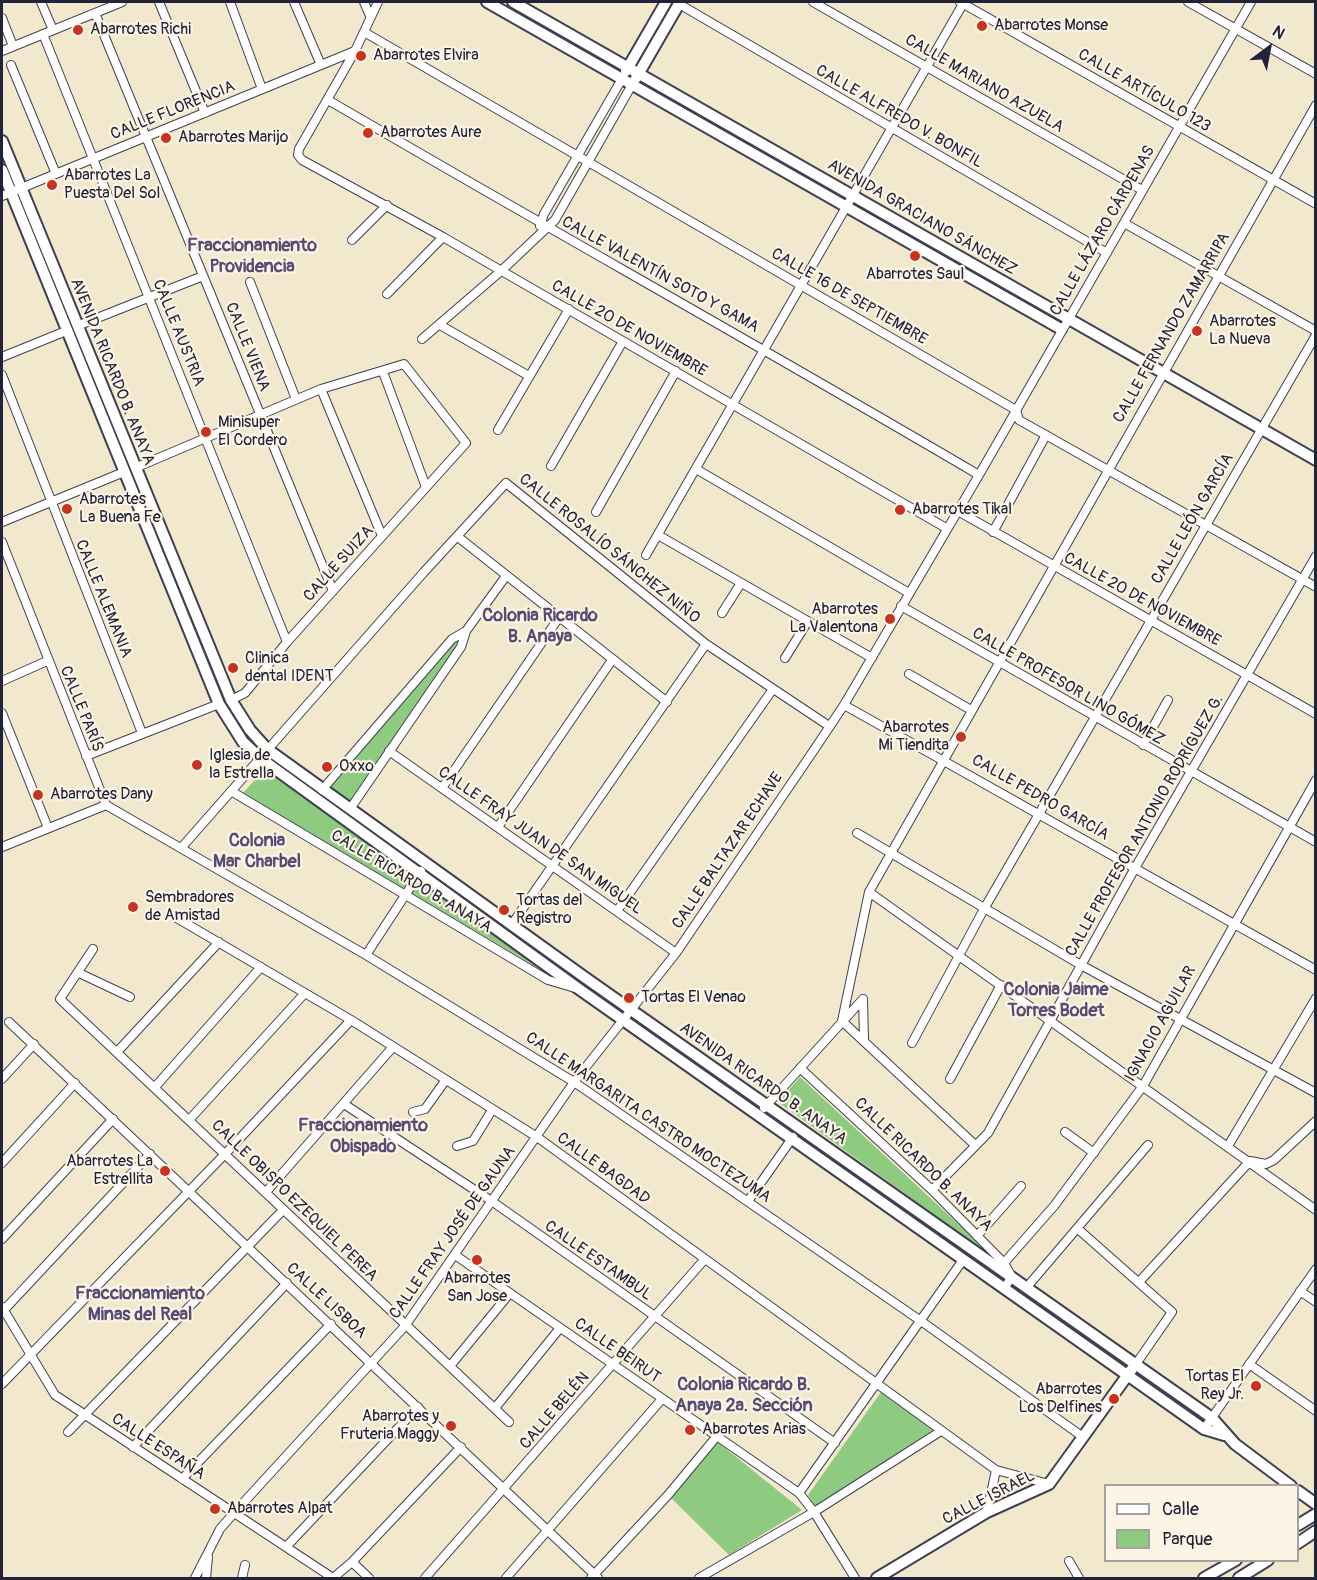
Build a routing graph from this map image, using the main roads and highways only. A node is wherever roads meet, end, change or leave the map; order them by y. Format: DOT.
graph roads {
  1 [pos="487,2"];
  2 [pos="513,2"];
  3 [pos="666,2"];
  4 [pos="680,3"];
  5 [pos="524,8"];
  6 [pos="518,19"];
  7 [pos="628,67"];
  8 [pos="639,73"];
  9 [pos="622,77"];
  10 [pos="633,83"];
  11 [pos="2,141"];
  12 [pos="2,170"];
  13 [pos="11,192"];
  14 [pos="849,201"];
  15 [pos="1061,329"];
  16 [pos="113,413"];
  17 [pos="102,418"];
  18 [pos="1316,460"];
  19 [pos="158,522"];
  20 [pos="146,527"];
  21 [pos="264,754"];
  22 [pos="703,1059"];
  23 [pos="696,1069"];
  24 [pos="1136,1364"];
  25 [pos="1128,1375"];
  26 [pos="1224,1435"];
  27 [pos="1290,1484"];
  28 [pos="1299,1492"];
  29 [pos="1316,1504"];
  30 [pos="1316,1514"];
  31 [pos="1299,1524"];
  32 [pos="1316,1532"];
  33 [pos="1299,1542"];
  34 [pos="1232,1562"];
  35 [pos="1265,1562"];
  36 [pos="877,1578"];
  37 [pos="1204,1578"];
  38 [pos="1239,1578"];
  1 -- 6 [label="main road, AVENIDA GRACIANO SÁNCHEZ"];
  2 -- 5 [label="main road, AVENIDA GRACIANO SÁNCHEZ"];
  3 -- 7 [label="main road"];
  4 -- 8 [label="main road"];
  5 -- 6 [label="main road"];
  5 -- 7 [label="main road, AVENIDA GRACIANO SÁNCHEZ"];
  6 -- 9 [label="main road, AVENIDA GRACIANO SÁNCHEZ"];
  7 -- 8 [label="main road, AVENIDA GRACIANO SÁNCHEZ"];
  7 -- 9 [label="main road"];
  8 -- 10 [label="main road"];
  8 -- 14 [label="main road, AVENIDA GRACIANO SÁNCHEZ"];
  9 -- 10 [label="main road, AVENIDA GRACIANO SÁNCHEZ"];
  10 -- 14 [label="main road, AVENIDA GRACIANO SÁNCHEZ"];
  11 -- 13 [label="main road, AVENIDA RICARDO B. ANAYA"];
  12 -- 13 [label="main road, AVENIDA RICARDO B. ANAYA"];
  13 -- 16 [label="main road, AVENIDA RICARDO B. ANAYA"];
  13 -- 17 [label="main road, AVENIDA RICARDO B. ANAYA"];
  14 -- 15 [label="main road, AVENIDA GRACIANO SÁNCHEZ"];
  14 -- 18 [label="main road, AVENIDA GRACIANO SÁNCHEZ"];
  16 -- 17 [label="main road"];
  16 -- 19 [label="main road, AVENIDA RICARDO B. ANAYA"];
  17 -- 20 [label="main road, AVENIDA RICARDO B. ANAYA"];
  19 -- 20 [label="main road"];
  19 -- 21 [label="main road, AVENIDA RICARDO B. ANAYA"];
  20 -- 21 [label="main road, AVENIDA RICARDO B. ANAYA"];
  21 -- 22 [label="main road, AVENIDA RICARDO B. ANAYA"];
  21 -- 23 [label="main road, AVENIDA RICARDO B. ANAYA"];
  22 -- 23 [label="main road"];
  22 -- 24 [label="main road, AVENIDA RICARDO B. ANAYA"];
  23 -- 25 [label="main road, AVENIDA RICARDO B. ANAYA"];
  24 -- 25 [label="main road, CALLE ISRAEL"];
  24 -- 26 [label="main road, AVENIDA RICARDO B. ANAYA"];
  25 -- 26 [label="main road, AVENIDA RICARDO B. ANAYA"];
  25 -- 36 [label="main road, CALLE ISRAEL"];
  26 -- 27 [label="main road, AVENIDA RICARDO B. ANAYA"];
  28 -- 29 [label="main road"];
  30 -- 31 [label="main road"];
  32 -- 33 [label="main road"];
  34 -- 37 [label="main road"];
  35 -- 38 [label="main road"];
}
